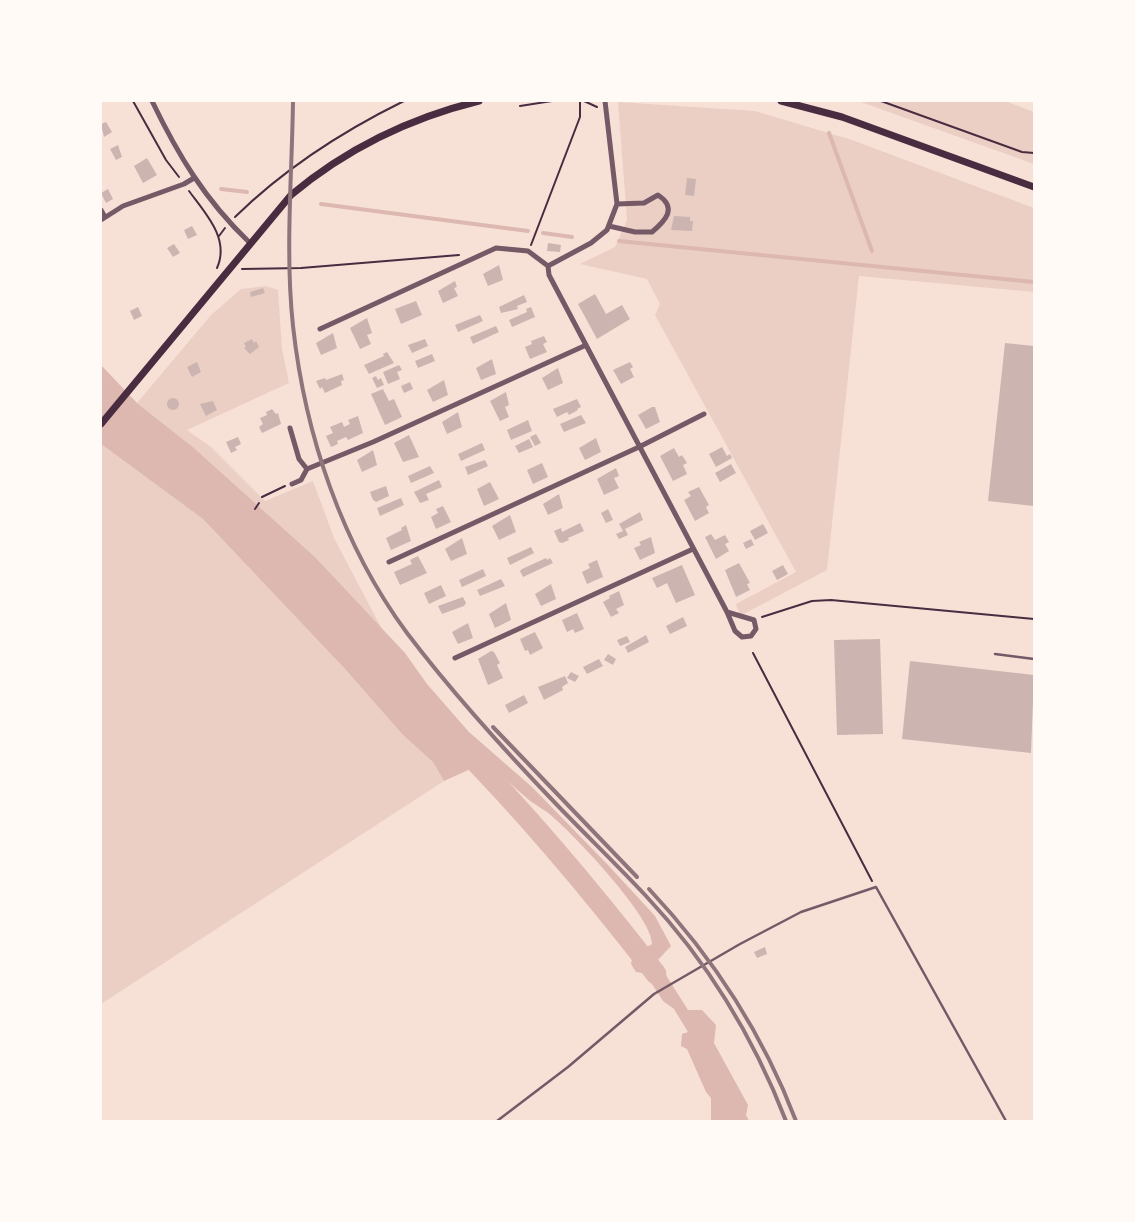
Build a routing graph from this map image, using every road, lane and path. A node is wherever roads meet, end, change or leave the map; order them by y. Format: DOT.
graph roads {
  1 [pos="133,101"];
  2 [pos="152,101"];
  3 [pos="404,101"];
  4 [pos="479,101"];
  5 [pos="552,101"];
  6 [pos="580,101"];
  7 [pos="584,101"];
  8 [pos="605,101"];
  9 [pos="781,101"];
  10 [pos="881,101"];
  11 [pos="520,106"];
  12 [pos="606,111"];
  13 [pos="1034,153"];
  14 [pos="194,178"];
  15 [pos="184,184"];
  16 [pos="1034,187"];
  17 [pos="617,204"];
  18 [pos="101,210"];
  19 [pos="103,219"];
  20 [pos="229,223"];
  21 [pos="609,226"];
  22 [pos="219,236"];
  23 [pos="249,242"];
  24 [pos="528,251"];
  25 [pos="466,254"];
  26 [pos="234,263"];
  27 [pos="548,266"];
  28 [pos="217,270"];
  29 [pos="320,329"];
  30 [pos="584,346"];
  31 [pos="704,414"];
  32 [pos="101,424"];
  33 [pos="290,428"];
  34 [pos="638,447"];
  35 [pos="307,469"];
  36 [pos="292,484"];
  37 [pos="262,497"];
  38 [pos="259,503"];
  39 [pos="255,509"];
  40 [pos="693,549"];
  41 [pos="389,562"];
  42 [pos="727,612"];
  43 [pos="1034,619"];
  44 [pos="754,620"];
  45 [pos="754,653"];
  46 [pos="995,654"];
  47 [pos="454,658"];
  48 [pos="1034,659"];
  49 [pos="876,888"];
  50 [pos="497,1121"];
  51 [pos="1006,1121"];
  1 -- 15 [label="path"];
  2 -- 14 [label="street"];
  3 -- 20 [label="path"];
  4 -- 23 [label="main road"];
  5 -- 11 [label="path"];
  6 -- 24 [label="path"];
  7 -- 12 [label="path"];
  8 -- 12 [label="street"];
  9 -- 16 [label="main road"];
  10 -- 13 [label="path"];
  12 -- 17 [label="street"];
  14 -- 15 [label="street"];
  14 -- 20 [label="street"];
  15 -- 19 [label="street"];
  15 -- 22 [label="path"];
  17 -- 21 [label="street"];
  17 -- 21 [label="street"];
  18 -- 19 [label="street"];
  20 -- 22 [label="path"];
  20 -- 23 [label="street"];
  21 -- 27 [label="street"];
  22 -- 28 [label="path"];
  23 -- 26 [label="main road"];
  24 -- 27 [label="street"];
  24 -- 29 [label="street"];
  25 -- 26 [label="path"];
  26 -- 32 [label="main road"];
  27 -- 30 [label="street"];
  30 -- 34 [label="street"];
  30 -- 35 [label="street"];
  31 -- 34 [label="street"];
  33 -- 35 [label="street"];
  34 -- 40 [label="street"];
  34 -- 41 [label="street"];
  35 -- 36 [label="street"];
  36 -- 37 [label="path"];
  38 -- 39 [label="path"];
  40 -- 42 [label="street"];
  40 -- 47 [label="street"];
  42 -- 44 [label="street"];
  42 -- 44 [label="street"];
  43 -- 44 [label="path"];
  45 -- 49 [label="path"];
  46 -- 48 [label="lane"];
  49 -- 50 [label="lane"];
  49 -- 51 [label="lane"];
}
